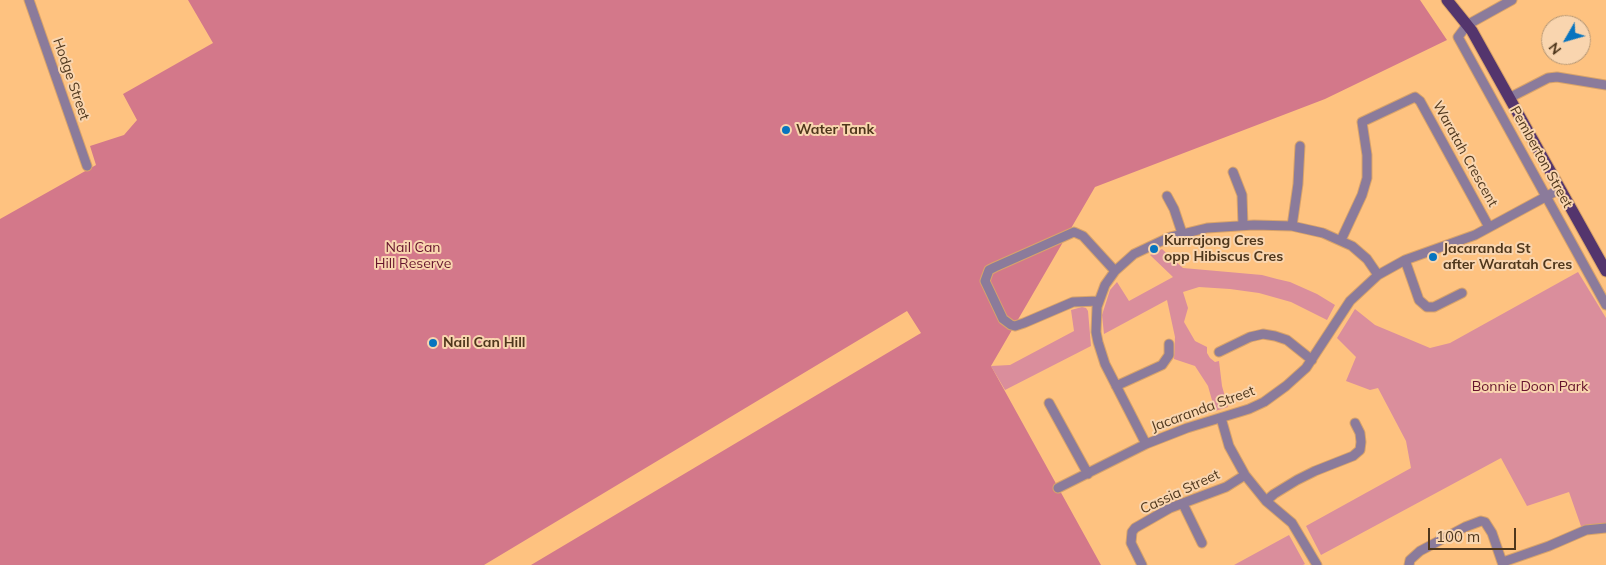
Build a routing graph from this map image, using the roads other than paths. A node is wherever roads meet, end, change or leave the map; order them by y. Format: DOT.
graph roads {
  1 [pos="29,0"];
  2 [pos="1447,0"];
  3 [pos="1512,0"];
  4 [pos="1467,24"];
  5 [pos="1606,86"];
  6 [pos="1509,98"];
  7 [pos="1300,146"];
  8 [pos="87,166"];
  9 [pos="1233,172"];
  10 [pos="1560,189"];
  11 [pos="1167,196"];
  12 [pos="1546,196"];
  13 [pos="1243,225"];
  14 [pos="1292,226"];
  15 [pos="1489,227"];
  16 [pos="1182,233"];
  17 [pos="1341,240"];
  18 [pos="1405,260"];
  19 [pos="1115,270"];
  20 [pos="1606,271"];
  21 [pos="1378,275"];
  22 [pos="1462,293"];
  23 [pos="1098,300"];
  24 [pos="1606,305"];
  25 [pos="1169,344"];
  26 [pos="1219,352"];
  27 [pos="1312,360"];
  28 [pos="1116,386"];
  29 [pos="1049,403"];
  30 [pos="1221,418"];
  31 [pos="1355,423"];
  32 [pos="1146,444"];
  33 [pos="1088,474"];
  34 [pos="1244,476"];
  35 [pos="1058,488"];
  36 [pos="1266,501"];
  37 [pos="1183,504"];
  38 [pos="1606,528"];
  39 [pos="1202,542"];
  40 [pos="1503,564"];
  41 [pos="1142,565"];
  42 [pos="1317,565"];
  43 [pos="1410,565"];
  1 -- 8 [label="street, Hodge Street"];
  2 -- 4 [label="main road, Pemberton Street"];
  3 -- 4 [label="street"];
  4 -- 6 [label="main road, Pemberton Street"];
  4 -- 12 [label="street, Pemberton Street"];
  5 -- 6 [label="street"];
  6 -- 10 [label="main road, Pemberton Street"];
  7 -- 14 [label="street"];
  9 -- 13 [label="street"];
  10 -- 12 [label="street, Jacaranda Street"];
  10 -- 20 [label="main road, Pemberton Street"];
  11 -- 16 [label="street"];
  12 -- 15 [label="street, Jacaranda Street"];
  12 -- 24 [label="street, Pemberton Street"];
  13 -- 14 [label="street"];
  13 -- 16 [label="street"];
  14 -- 17 [label="street"];
  15 -- 17 [label="street, Waratah Crescent"];
  15 -- 18 [label="street, Jacaranda Street"];
  16 -- 19 [label="street"];
  17 -- 21 [label="street"];
  18 -- 21 [label="street, Jacaranda Street"];
  18 -- 22 [label="street"];
  19 -- 23 [label="street"];
  19 -- 23 [label="street"];
  21 -- 27 [label="street, Jacaranda Street"];
  23 -- 28 [label="street"];
  25 -- 28 [label="street"];
  26 -- 27 [label="street"];
  27 -- 30 [label="street, Jacaranda Street"];
  28 -- 32 [label="street"];
  29 -- 33 [label="street"];
  30 -- 32 [label="street, Jacaranda Street"];
  30 -- 34 [label="street"];
  31 -- 36 [label="street"];
  32 -- 33 [label="street, Jacaranda Street"];
  33 -- 35 [label="street, Jacaranda Street"];
  34 -- 36 [label="street"];
  34 -- 37 [label="street, Cassia Street"];
  36 -- 42 [label="street"];
  37 -- 39 [label="street"];
  37 -- 41 [label="street, Cassia Street"];
  38 -- 40 [label="street"];
  40 -- 43 [label="street"];
}
